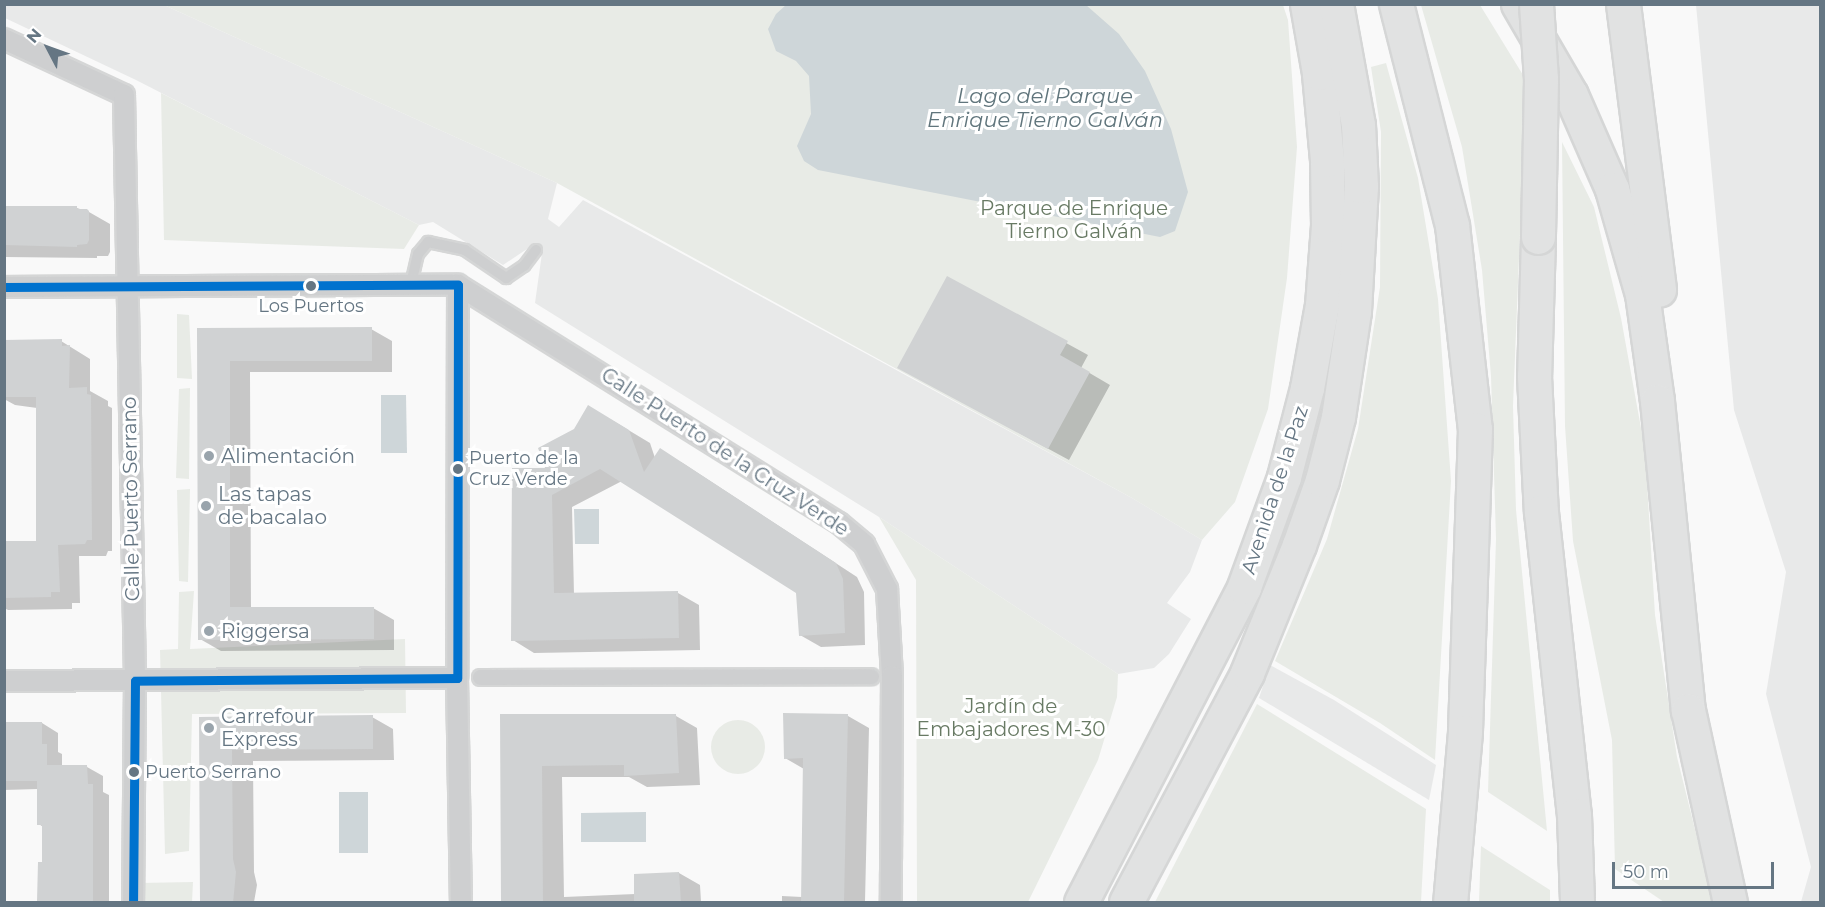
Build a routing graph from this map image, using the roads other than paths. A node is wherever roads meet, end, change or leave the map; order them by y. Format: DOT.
graph roads {
  1 [pos="1307,4"];
  2 [pos="1336,4"];
  3 [pos="1396,4"];
  4 [pos="1518,4"];
  5 [pos="1536,4"];
  6 [pos="1623,4"];
  7 [pos="4,39"];
  8 [pos="536,250"];
  9 [pos="411,284"];
  10 [pos="128,285"];
  11 [pos="458,285"];
  12 [pos="4,287"];
  13 [pos="871,676"];
  14 [pos="480,677"];
  15 [pos="457,678"];
  16 [pos="4,681"];
  17 [pos="135,681"];
  18 [pos="1688,710"];
  19 [pos="1082,902"];
  20 [pos="132,903"];
  21 [pos="461,903"];
  22 [pos="891,903"];
  23 [pos="1126,903"];
  24 [pos="1450,903"];
  25 [pos="1577,903"];
  26 [pos="1730,903"];
  1 -- 19 [label="highway, Avenida de la Paz"];
  2 -- 23 [label="highway"];
  3 -- 24 [label="highway"];
  4 -- 18 [label="highway"];
  5 -- 25 [label="highway, bridge"];
  6 -- 18 [label="highway"];
  7 -- 10 [label="street, Calle Puerto Serrano"];
  8 -- 9 [label="lane"];
  9 -- 10 [label="street"];
  9 -- 11 [label="street"];
  10 -- 12 [label="street"];
  10 -- 17 [label="street, Calle Puerto Serrano"];
  11 -- 15 [label="street"];
  11 -- 22 [label="street, Calle Puerto de la Cruz Verde"];
  13 -- 14 [label="street"];
  15 -- 17 [label="street"];
  15 -- 21 [label="street"];
  16 -- 17 [label="street"];
  17 -- 20 [label="street, Calle Puerto Serrano"];
  18 -- 26 [label="highway"];
}
